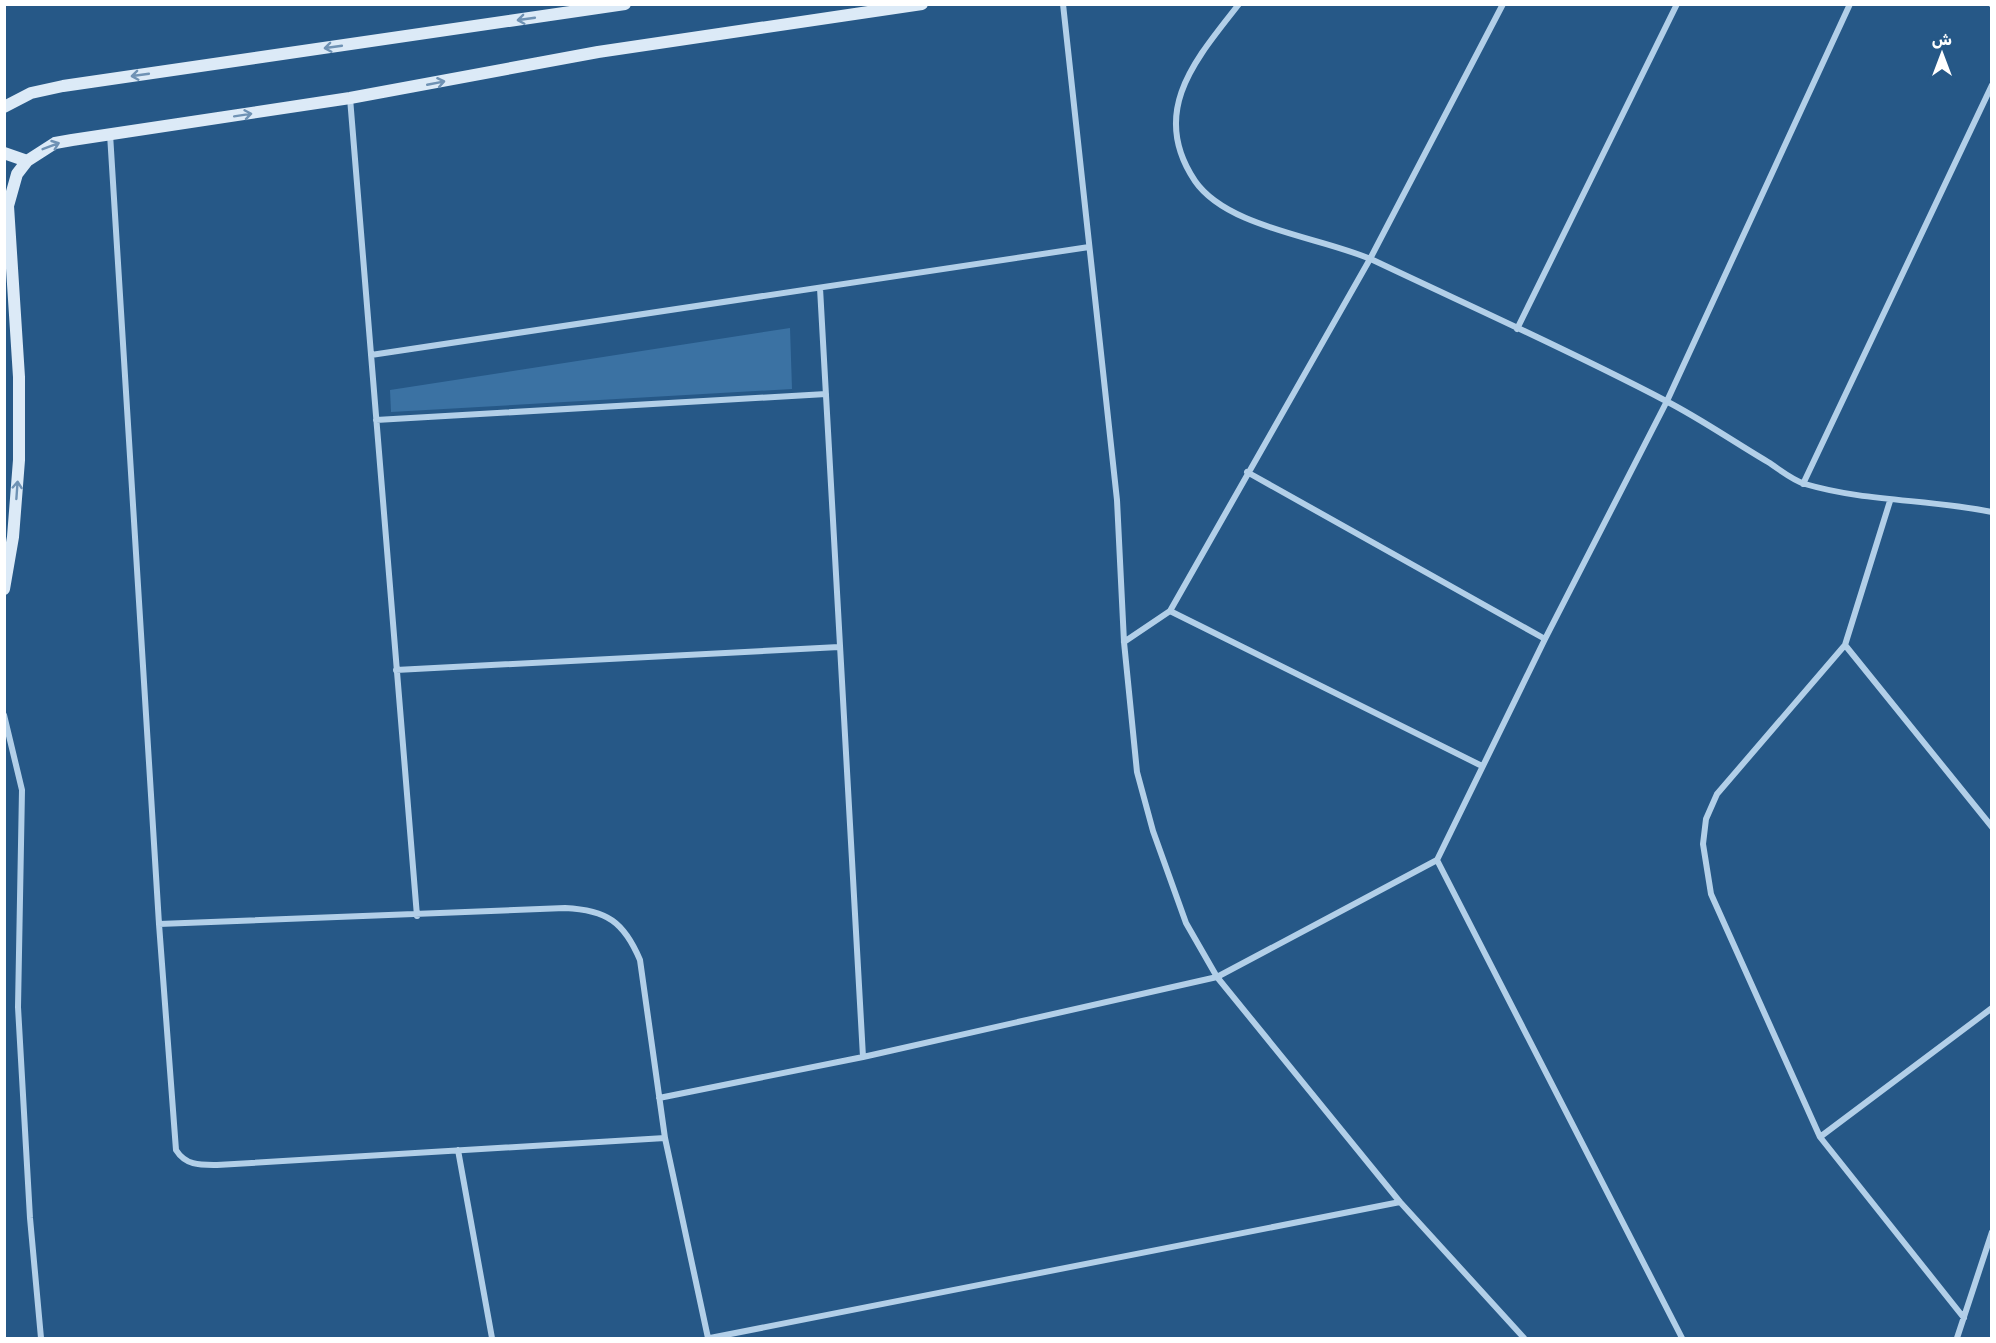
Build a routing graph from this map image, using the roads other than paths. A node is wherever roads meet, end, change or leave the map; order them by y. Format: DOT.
graph roads {
  1 [pos="625,4"];
  2 [pos="922,4"];
  3 [pos="1063,4"];
  4 [pos="1239,4"];
  5 [pos="1503,4"];
  6 [pos="1677,4"];
  7 [pos="1850,4"];
  8 [pos="1992,85"];
  9 [pos="350,99"];
  10 [pos="4,107"];
  11 [pos="110,134"];
  12 [pos="4,153"];
  13 [pos="27,161"];
  14 [pos="1089,247"];
  15 [pos="1370,259"];
  16 [pos="820,288"];
  17 [pos="1517,329"];
  18 [pos="371,354"];
  19 [pos="826,394"];
  20 [pos="1667,401"];
  21 [pos="376,420"];
  22 [pos="1246,472"];
  23 [pos="1803,484"];
  24 [pos="1890,501"];
  25 [pos="1992,512"];
  26 [pos="4,589"];
  27 [pos="1170,610"];
  28 [pos="1545,639"];
  29 [pos="1124,642"];
  30 [pos="1845,645"];
  31 [pos="839,647"];
  32 [pos="396,670"];
  33 [pos="4,715"];
  34 [pos="1482,766"];
  35 [pos="1992,827"];
  36 [pos="1437,860"];
  37 [pos="417,916"];
  38 [pos="159,924"];
  39 [pos="1217,977"];
  40 [pos="1990,1011"];
  41 [pos="862,1057"];
  42 [pos="659,1098"];
  43 [pos="1820,1137"];
  44 [pos="665,1138"];
  45 [pos="458,1150"];
  46 [pos="1400,1202"];
  47 [pos="1992,1232"];
  48 [pos="1964,1318"];
  49 [pos="41,1338"];
  50 [pos="492,1338"];
  51 [pos="709,1338"];
  52 [pos="1524,1338"];
  53 [pos="1682,1338"];
  54 [pos="1957,1338"];
  1 -- 10 [label="main road, one-way"];
  9 -- 2 [label="main road, one-way"];
  3 -- 14 [label="street"];
  4 -- 15 [label="street"];
  5 -- 15 [label="street"];
  6 -- 17 [label="street"];
  7 -- 20 [label="street"];
  8 -- 23 [label="street"];
  11 -- 9 [label="main road, one-way"];
  9 -- 18 [label="street"];
  13 -- 11 [label="main road, one-way"];
  11 -- 38 [label="street"];
  12 -- 13 [label="main road"];
  26 -- 13 [label="main road, one-way"];
  14 -- 16 [label="street"];
  14 -- 29 [label="street"];
  15 -- 17 [label="street"];
  15 -- 22 [label="street"];
  16 -- 18 [label="street"];
  16 -- 19 [label="street"];
  17 -- 20 [label="street"];
  18 -- 21 [label="street"];
  19 -- 21 [label="street"];
  19 -- 31 [label="street"];
  20 -- 23 [label="street"];
  20 -- 28 [label="street"];
  21 -- 32 [label="street"];
  22 -- 27 [label="street"];
  22 -- 28 [label="street"];
  23 -- 24 [label="street"];
  24 -- 25 [label="street"];
  24 -- 30 [label="street"];
  27 -- 29 [label="street"];
  27 -- 34 [label="street"];
  28 -- 34 [label="street"];
  29 -- 39 [label="street"];
  30 -- 35 [label="street"];
  30 -- 43 [label="street"];
  31 -- 32 [label="street"];
  31 -- 41 [label="street"];
  32 -- 37 [label="street"];
  33 -- 49 [label="street"];
  34 -- 36 [label="street"];
  36 -- 39 [label="street"];
  36 -- 53 [label="street"];
  37 -- 38 [label="street"];
  37 -- 42 [label="street"];
  38 -- 45 [label="street"];
  39 -- 41 [label="street"];
  39 -- 46 [label="street"];
  40 -- 43 [label="street"];
  41 -- 42 [label="street"];
  42 -- 44 [label="street"];
  43 -- 48 [label="street"];
  44 -- 45 [label="street"];
  44 -- 51 [label="street"];
  45 -- 50 [label="street"];
  46 -- 51 [label="street"];
  46 -- 52 [label="street"];
  47 -- 48 [label="street"];
  48 -- 54 [label="street"];
}
